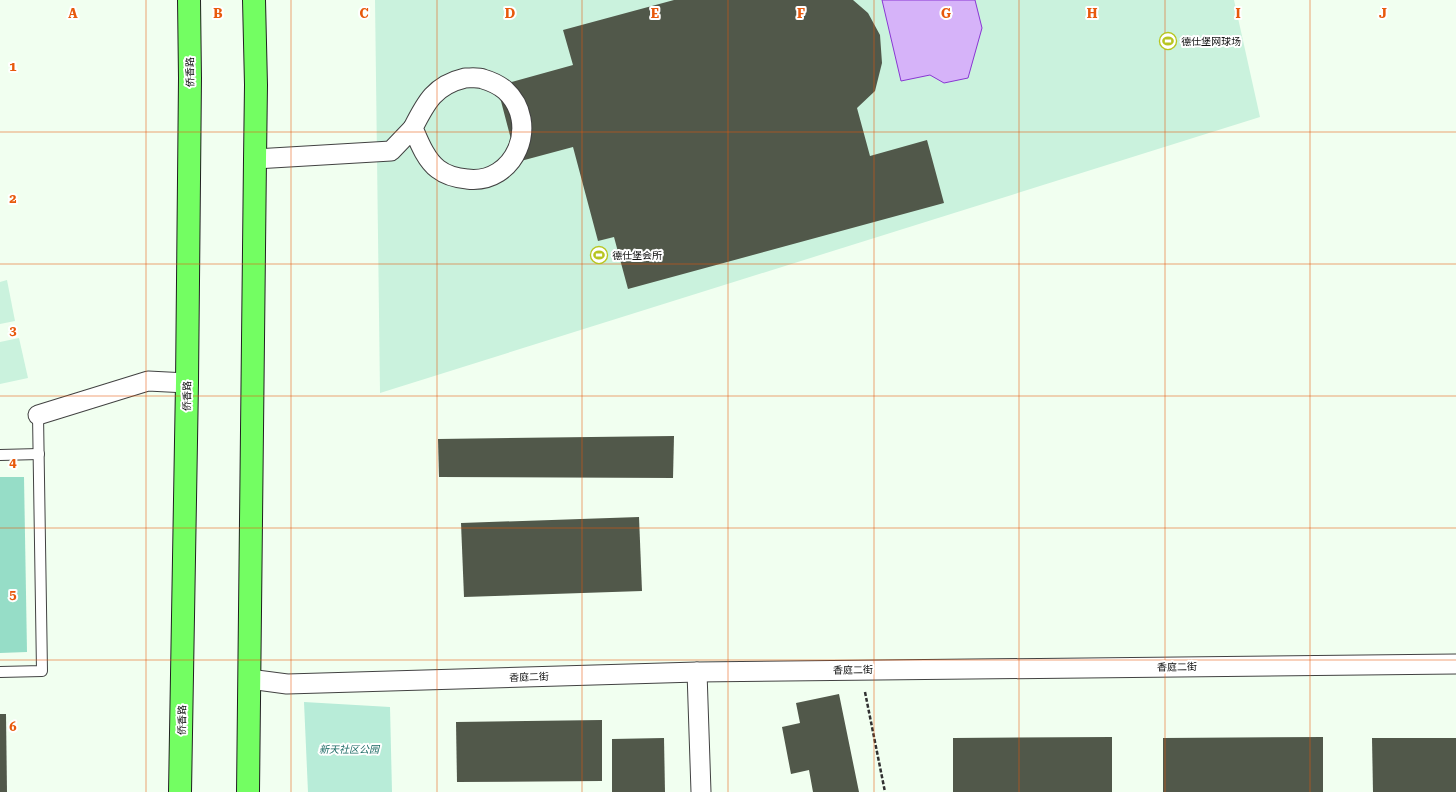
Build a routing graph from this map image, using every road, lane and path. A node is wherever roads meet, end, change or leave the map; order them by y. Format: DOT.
graph roads {
  1 [pos="189,0"];
  2 [pos="254,0"];
  3 [pos="413,128"];
  4 [pos="255,159"];
  5 [pos="187,383"];
  6 [pos="38,415"];
  7 [pos="39,454"];
  8 [pos="0,455"];
  9 [pos="1456,664"];
  10 [pos="861,670"];
  11 [pos="0,672"];
  12 [pos="698,672"];
  13 [pos="250,679"];
  14 [pos="180,792"];
  15 [pos="248,792"];
  16 [pos="701,792"];
  17 [pos="885,792"];
  1 -- 5 [label="main road, 侨香路"];
  2 -- 4 [label="main road"];
  3 -- 3 [label="street"];
  3 -- 4 [label="street"];
  4 -- 13 [label="main road"];
  5 -- 6 [label="street"];
  5 -- 14 [label="main road, 侨香路"];
  6 -- 7 [label="lane"];
  7 -- 8 [label="lane"];
  7 -- 11 [label="lane"];
  9 -- 10 [label="street, 香庭二街"];
  10 -- 12 [label="street, 香庭二街"];
  10 -- 17 [label="path"];
  12 -- 13 [label="street, 香庭二街"];
  12 -- 16 [label="street"];
  13 -- 15 [label="main road"];
}
